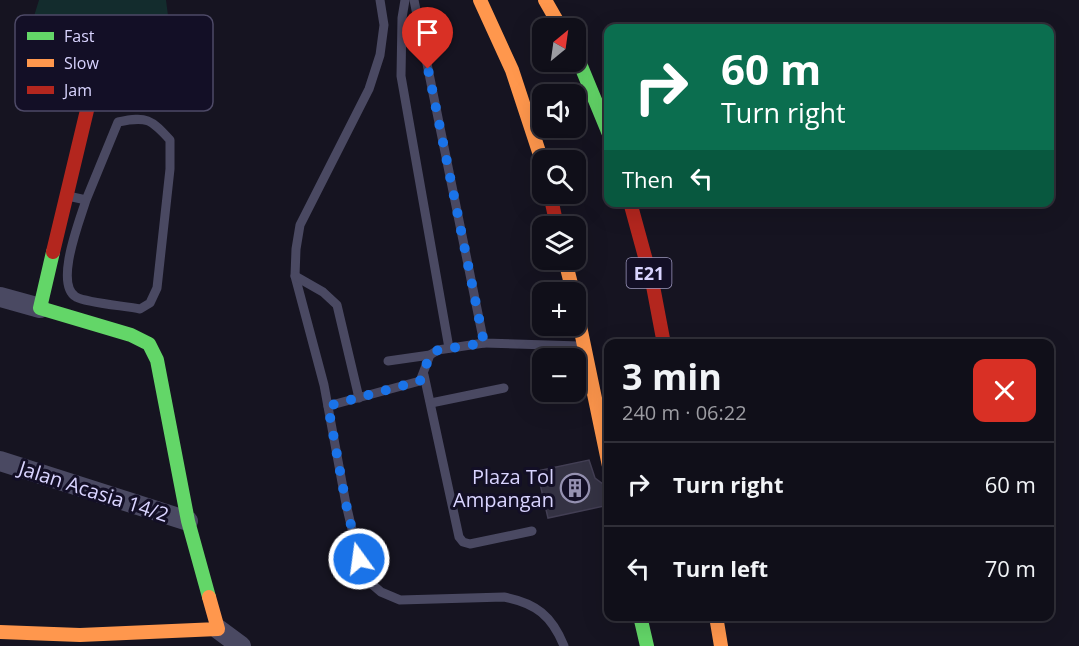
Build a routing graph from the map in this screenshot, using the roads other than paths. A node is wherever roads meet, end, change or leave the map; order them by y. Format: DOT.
graph roads {
  1 [pos="380,0"];
  2 [pos="405,0"];
  3 [pos="414,0"];
  4 [pos="480,0"];
  5 [pos="545,0"];
  6 [pos="555,18"];
  7 [pos="583,72"];
  8 [pos="87,111"];
  9 [pos="604,122"];
  10 [pos="538,150"];
  11 [pos="67,196"];
  12 [pos="86,200"];
  13 [pos="631,207"];
  14 [pos="295,276"];
  15 [pos="0,297"];
  16 [pos="40,308"];
  17 [pos="583,336"];
  18 [pos="663,339"];
  19 [pos="484,343"];
  20 [pos="585,346"];
  21 [pos="449,348"];
  22 [pos="430,355"];
  23 [pos="388,361"];
  24 [pos="424,375"];
  25 [pos="504,388"];
  26 [pos="359,398"];
  27 [pos="431,403"];
  28 [pos="328,406"];
  29 [pos="604,441"];
  30 [pos="0,461"];
  31 [pos="188,521"];
  32 [pos="532,531"];
  33 [pos="641,621"];
  34 [pos="717,621"];
  35 [pos="218,629"];
  36 [pos="0,632"];
  37 [pos="241,646"];
  38 [pos="564,646"];
  39 [pos="647,646"];
  40 [pos="721,646"];
  1 -- 14 [label="lane"];
  2 -- 21 [label="lane"];
  3 -- 19 [label="lane"];
  4 -- 10 [label="main road"];
  5 -- 6 [label="main road"];
  7 -- 9 [label="main road"];
  8 -- 11 [label="main road"];
  11 -- 12 [label="lane"];
  11 -- 16 [label="main road"];
  12 -- 12 [label="lane"];
  13 -- 18 [label="main road, E21"];
  14 -- 26 [label="lane"];
  14 -- 28 [label="lane"];
  15 -- 16 [label="street"];
  16 -- 31 [label="main road"];
  17 -- 20 [label="main road"];
  19 -- 20 [label="lane"];
  19 -- 21 [label="lane"];
  20 -- 29 [label="main road"];
  21 -- 22 [label="lane"];
  22 -- 23 [label="lane"];
  22 -- 24 [label="lane"];
  24 -- 26 [label="lane"];
  24 -- 27 [label="lane"];
  25 -- 27 [label="lane"];
  26 -- 28 [label="lane"];
  27 -- 32 [label="lane"];
  28 -- 38 [label="lane"];
  30 -- 31 [label="street, Jalan Acasia 14/2"];
  31 -- 35 [label="main road"];
  33 -- 39 [label="main road"];
  34 -- 40 [label="main road"];
  35 -- 36 [label="main road"];
  35 -- 37 [label="street"];
}
